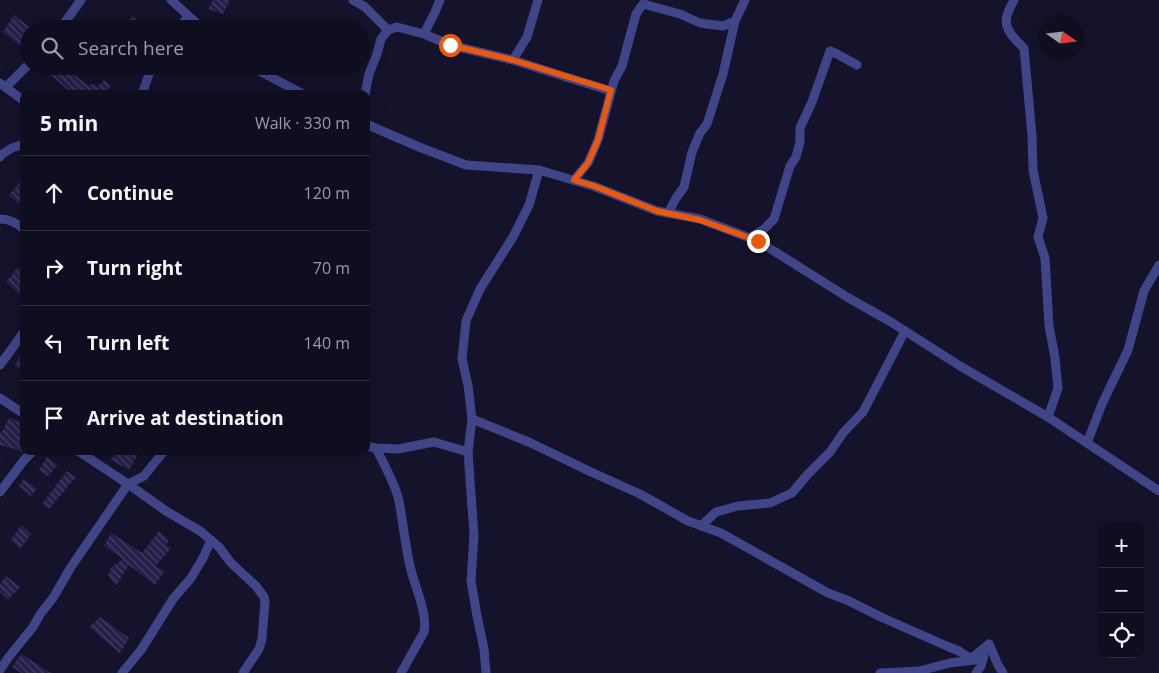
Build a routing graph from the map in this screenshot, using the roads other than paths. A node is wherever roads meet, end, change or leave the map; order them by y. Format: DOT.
graph roads {
  1 [pos="81,0"];
  2 [pos="171,0"];
  3 [pos="353,0"];
  4 [pos="440,0"];
  5 [pos="538,0"];
  6 [pos="745,0"];
  7 [pos="1014,0"];
  8 [pos="188,16"];
  9 [pos="67,20"];
  10 [pos="185,20"];
  11 [pos="193,20"];
  12 [pos="736,21"];
  13 [pos="388,30"];
  14 [pos="424,34"];
  15 [pos="513,60"];
  16 [pos="858,65"];
  17 [pos="20,71"];
  18 [pos="370,72"];
  19 [pos="149,75"];
  20 [pos="267,75"];
  21 [pos="369,75"];
  22 [pos="3,85"];
  23 [pos="143,90"];
  24 [pos="295,90"];
  25 [pos="366,90"];
  26 [pos="611,90"];
  27 [pos="20,98"];
  28 [pos="370,126"];
  29 [pos="20,145"];
  30 [pos="0,157"];
  31 [pos="539,170"];
  32 [pos="574,180"];
  33 [pos="668,213"];
  34 [pos="1,218"];
  35 [pos="20,226"];
  36 [pos="750,238"];
  37 [pos="1159,265"];
  38 [pos="905,331"];
  39 [pos="20,338"];
  40 [pos="0,366"];
  41 [pos="0,398"];
  42 [pos="20,411"];
  43 [pos="1048,417"];
  44 [pos="472,419"];
  45 [pos="1087,443"];
  46 [pos="370,447"];
  47 [pos="376,448"];
  48 [pos="468,452"];
  49 [pos="29,455"];
  50 [pos="84,455"];
  51 [pos="161,455"];
  52 [pos="128,484"];
  53 [pos="1159,491"];
  54 [pos="0,492"];
  55 [pos="701,526"];
  56 [pos="211,540"];
  57 [pos="990,644"];
  58 [pos="980,666"];
  59 [pos="1001,669"];
  60 [pos="0,670"];
  61 [pos="122,673"];
  62 [pos="243,673"];
  63 [pos="401,673"];
  64 [pos="486,673"];
  65 [pos="880,673"];
  1 -- 9 [label="street"];
  2 -- 8 [label="street"];
  3 -- 13 [label="street"];
  4 -- 14 [label="street"];
  5 -- 15 [label="street"];
  6 -- 12 [label="street"];
  7 -- 43 [label="street"];
  8 -- 10 [label="street"];
  8 -- 11 [label="street"];
  12 -- 26 [label="street"];
  12 -- 33 [label="street"];
  13 -- 14 [label="street"];
  13 -- 18 [label="street"];
  14 -- 15 [label="street"];
  15 -- 26 [label="street"];
  16 -- 36 [label="street"];
  17 -- 22 [label="street"];
  19 -- 23 [label="street"];
  20 -- 24 [label="street"];
  21 -- 25 [label="street"];
  22 -- 27 [label="street"];
  26 -- 32 [label="street"];
  28 -- 31 [label="street"];
  29 -- 30 [label="street"];
  31 -- 32 [label="street"];
  31 -- 44 [label="street"];
  32 -- 33 [label="street"];
  33 -- 36 [label="street"];
  34 -- 35 [label="street"];
  36 -- 38 [label="street"];
  37 -- 45 [label="street"];
  38 -- 43 [label="street"];
  38 -- 55 [label="street"];
  39 -- 40 [label="street"];
  41 -- 42 [label="street"];
  43 -- 45 [label="street"];
  44 -- 48 [label="street"];
  44 -- 55 [label="street"];
  45 -- 53 [label="street"];
  46 -- 47 [label="street"];
  47 -- 48 [label="street"];
  47 -- 63 [label="street"];
  48 -- 64 [label="street"];
  49 -- 54 [label="street"];
  50 -- 52 [label="street"];
  51 -- 52 [label="street"];
  52 -- 56 [label="street"];
  52 -- 60 [label="street"];
  55 -- 57 [label="street"];
  56 -- 61 [label="street"];
  56 -- 62 [label="street"];
  57 -- 58 [label="street"];
  57 -- 59 [label="street"];
  58 -- 59 [label="street"];
  58 -- 65 [label="street"];
}
